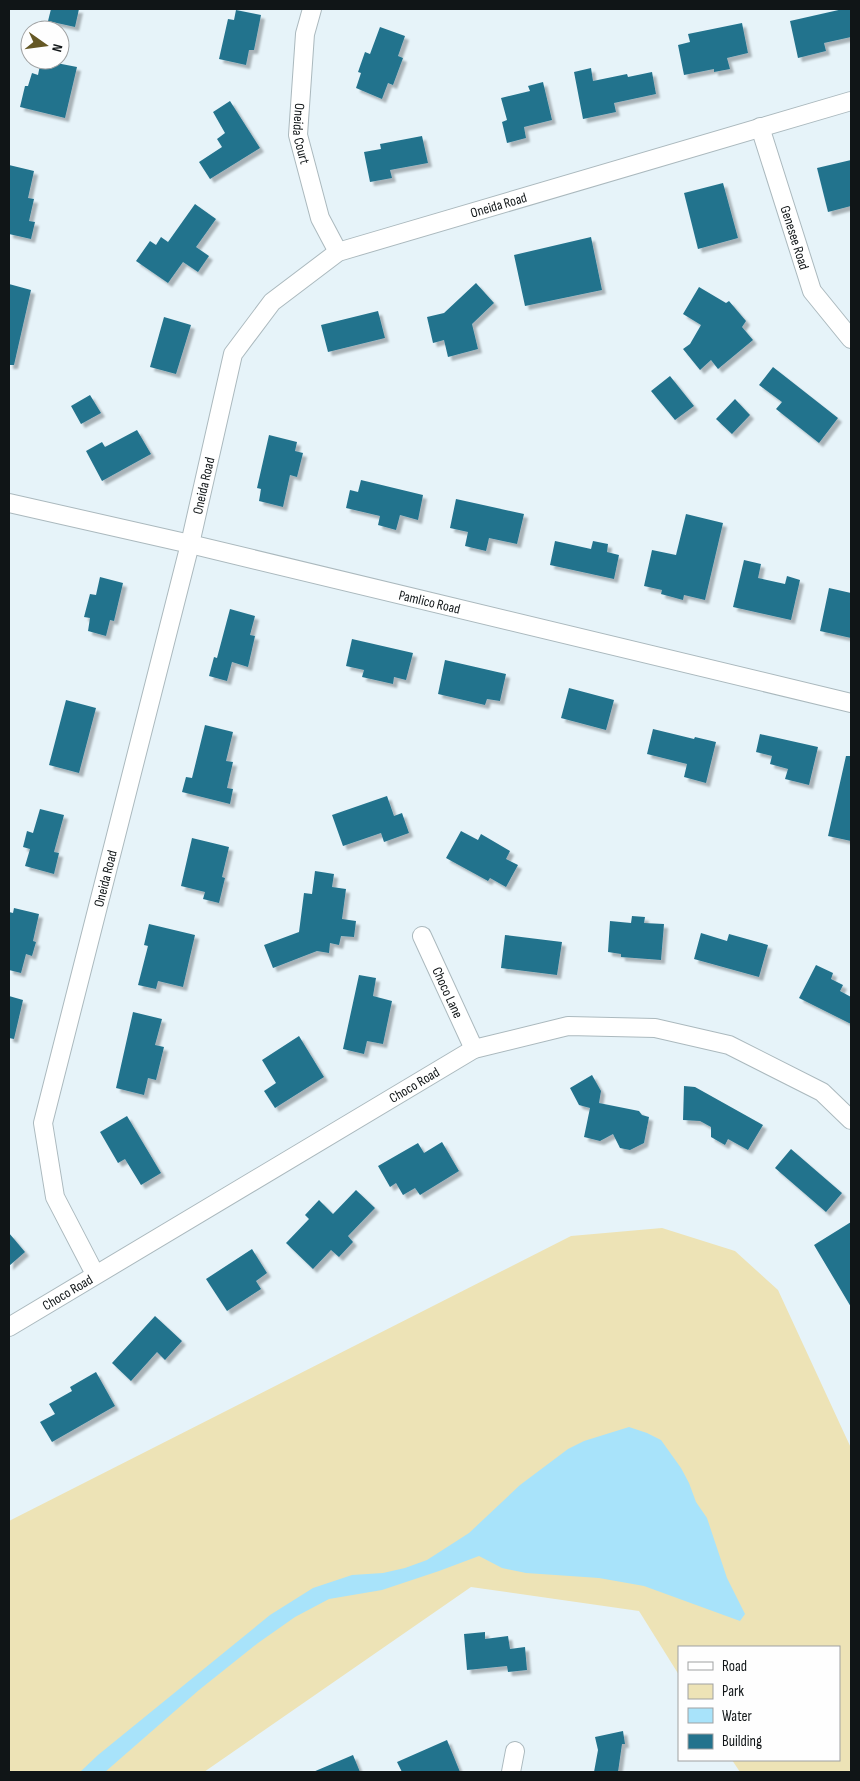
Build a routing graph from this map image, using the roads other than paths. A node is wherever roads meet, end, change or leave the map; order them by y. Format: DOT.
graph roads {
  1 [pos="312,9"];
  2 [pos="851,101"];
  3 [pos="760,127"];
  4 [pos="338,252"];
  5 [pos="851,339"];
  6 [pos="9,503"];
  7 [pos="190,544"];
  8 [pos="851,703"];
  9 [pos="422,936"];
  10 [pos="474,1049"];
  11 [pos="851,1120"];
  12 [pos="95,1274"];
  13 [pos="9,1327"];
  14 [pos="515,1750"];
  15 [pos="511,1772"];
  1 -- 4 [label="street, Oneida Court"];
  2 -- 3 [label="street, Oneida Road"];
  3 -- 4 [label="street, Oneida Road"];
  3 -- 5 [label="street, Genesee Road"];
  4 -- 7 [label="street, Oneida Road"];
  6 -- 7 [label="street, Pamlico Road"];
  7 -- 8 [label="street, Pamlico Road"];
  7 -- 12 [label="street, Oneida Road"];
  9 -- 10 [label="street, Choco Lane"];
  10 -- 11 [label="street, Choco Road"];
  10 -- 12 [label="street, Choco Road"];
  12 -- 13 [label="street, Choco Road"];
  14 -- 15 [label="street"];
}
